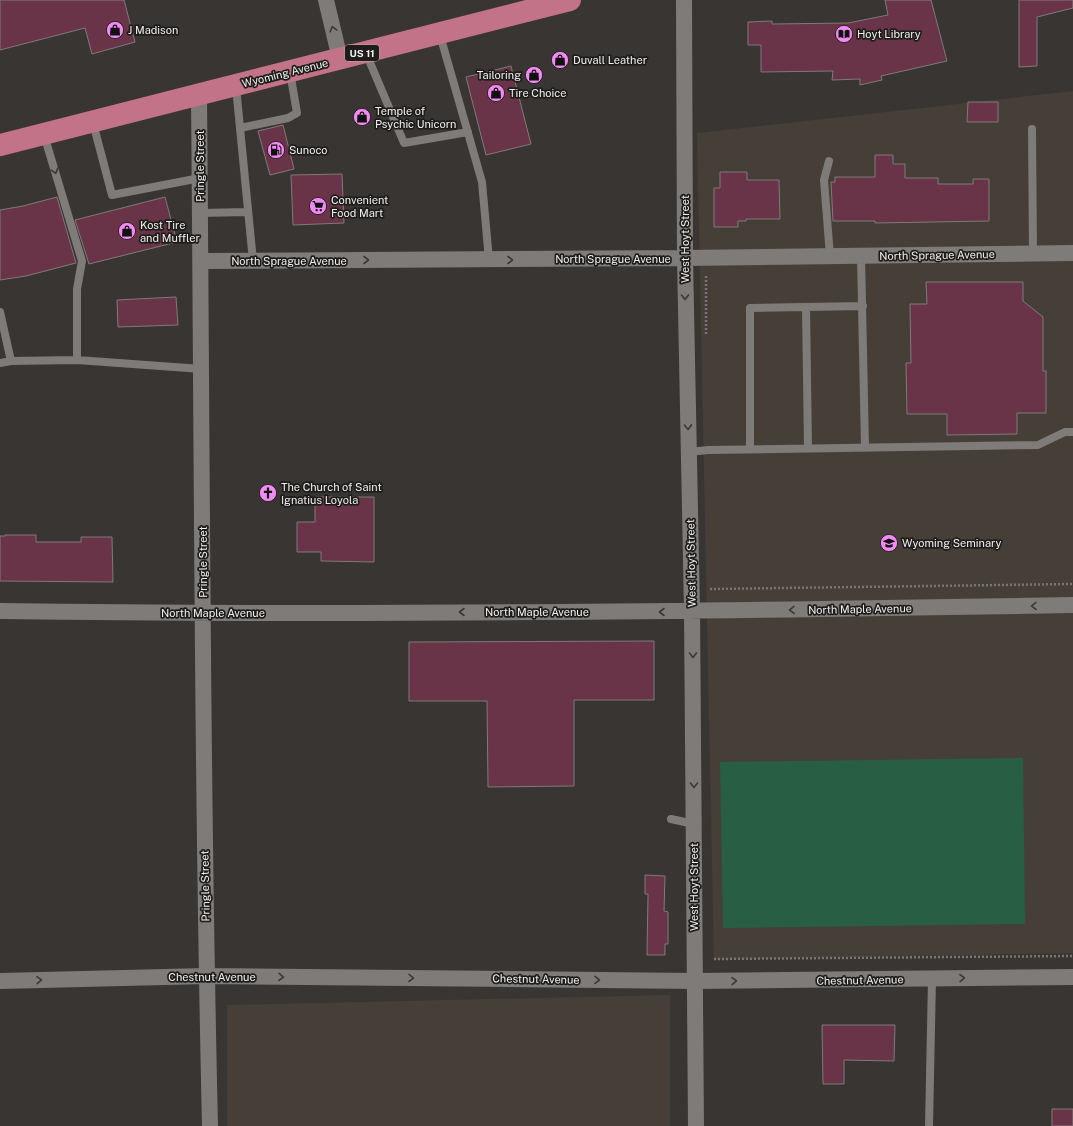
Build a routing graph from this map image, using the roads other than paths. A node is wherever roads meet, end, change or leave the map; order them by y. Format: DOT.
graph roads {
  1 [pos="326,0"];
  2 [pos="570,0"];
  3 [pos="684,0"];
  4 [pos="439,33"];
  5 [pos="366,52"];
  6 [pos="340,58"];
  7 [pos="290,71"];
  8 [pos="236,85"];
  9 [pos="199,94"];
  10 [pos="93,122"];
  11 [pos="240,128"];
  12 [pos="1032,129"];
  13 [pos="468,132"];
  14 [pos="44,134"];
  15 [pos="0,145"];
  16 [pos="829,161"];
  17 [pos="200,178"];
  18 [pos="248,212"];
  19 [pos="200,213"];
  20 [pos="1073,253"];
  21 [pos="1033,254"];
  22 [pos="830,256"];
  23 [pos="861,256"];
  24 [pos="685,258"];
  25 [pos="489,260"];
  26 [pos="201,261"];
  27 [pos="252,261"];
  28 [pos="863,306"];
  29 [pos="806,307"];
  30 [pos="0,312"];
  31 [pos="77,360"];
  32 [pos="10,361"];
  33 [pos="0,363"];
  34 [pos="202,369"];
  35 [pos="1073,432"];
  36 [pos="808,448"];
  37 [pos="866,448"];
  38 [pos="750,450"];
  39 [pos="689,452"];
  40 [pos="1073,605"];
  41 [pos="0,611"];
  42 [pos="692,611"];
  43 [pos="204,614"];
  44 [pos="671,819"];
  45 [pos="694,824"];
  46 [pos="206,976"];
  47 [pos="1073,977"];
  48 [pos="932,979"];
  49 [pos="0,981"];
  50 [pos="695,981"];
  51 [pos="210,1126"];
  52 [pos="696,1126"];
  53 [pos="929,1126"];
  6 -- 1 [label="street, one-way"];
  2 -- 4 [label="main road, Wyoming Avenue / US 11"];
  3 -- 24 [label="street, West Hoyt Street"];
  4 -- 5 [label="main road, Wyoming Avenue / US 11"];
  4 -- 13 [label="lane"];
  5 -- 6 [label="main road, Wyoming Avenue / US 11"];
  5 -- 13 [label="lane"];
  6 -- 7 [label="main road, Wyoming Avenue / US 11"];
  7 -- 8 [label="main road, Wyoming Avenue / US 11"];
  7 -- 11 [label="lane"];
  8 -- 9 [label="main road, Wyoming Avenue / US 11"];
  8 -- 11 [label="lane"];
  9 -- 10 [label="main road, Wyoming Avenue / US 11"];
  9 -- 17 [label="street, Pringle Street"];
  10 -- 14 [label="main road, Wyoming Avenue / US 11"];
  10 -- 17 [label="lane"];
  11 -- 18 [label="lane"];
  12 -- 21 [label="lane"];
  13 -- 25 [label="lane"];
  14 -- 15 [label="main road, Wyoming Avenue / US 11"];
  14 -- 31 [label="lane, one-way"];
  16 -- 22 [label="lane"];
  17 -- 19 [label="street, Pringle Street"];
  18 -- 19 [label="lane"];
  18 -- 27 [label="lane"];
  19 -- 26 [label="street, Pringle Street"];
  20 -- 21 [label="street, North Sprague Avenue"];
  21 -- 23 [label="street, North Sprague Avenue"];
  22 -- 23 [label="street, North Sprague Avenue"];
  22 -- 24 [label="street, North Sprague Avenue"];
  23 -- 28 [label="lane"];
  25 -- 24 [label="street, North Sprague Avenue, one-way"];
  24 -- 39 [label="street, West Hoyt Street, one-way"];
  27 -- 25 [label="street, North Sprague Avenue, one-way"];
  26 -- 27 [label="street, North Sprague Avenue"];
  26 -- 34 [label="street, Pringle Street"];
  28 -- 29 [label="lane"];
  28 -- 37 [label="lane"];
  29 -- 36 [label="lane"];
  29 -- 38 [label="lane"];
  30 -- 32 [label="lane"];
  31 -- 32 [label="lane"];
  31 -- 34 [label="lane"];
  32 -- 33 [label="lane"];
  34 -- 43 [label="street, Pringle Street"];
  35 -- 37 [label="lane"];
  36 -- 37 [label="lane"];
  36 -- 38 [label="lane"];
  38 -- 39 [label="lane"];
  39 -- 42 [label="street, West Hoyt Street"];
  40 -- 42 [label="street, North Maple Avenue, one-way"];
  41 -- 43 [label="street, North Maple Avenue"];
  42 -- 43 [label="street, North Maple Avenue, one-way"];
  42 -- 45 [label="street, West Hoyt Street, one-way"];
  43 -- 46 [label="street, Pringle Street"];
  44 -- 45 [label="lane"];
  45 -- 50 [label="street, West Hoyt Street"];
  49 -- 46 [label="street, Chestnut Avenue, one-way"];
  46 -- 50 [label="street, Chestnut Avenue, one-way"];
  46 -- 51 [label="street, Pringle Street"];
  48 -- 47 [label="street, Chestnut Avenue, one-way"];
  50 -- 48 [label="street, Chestnut Avenue, one-way"];
  48 -- 53 [label="lane"];
  50 -- 52 [label="street, West Hoyt Street"];
}
